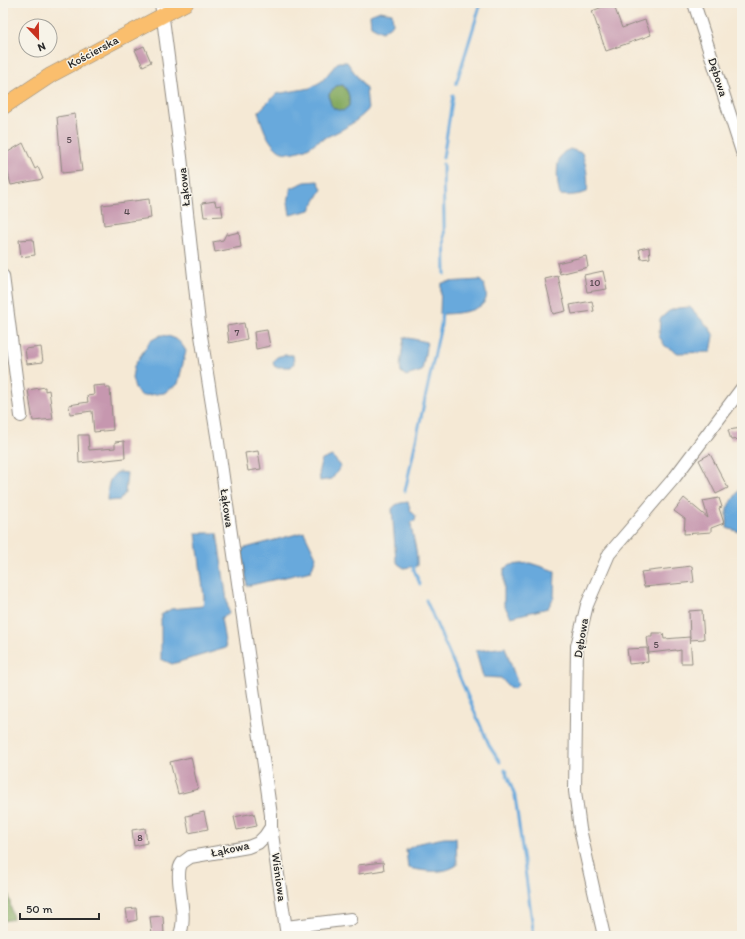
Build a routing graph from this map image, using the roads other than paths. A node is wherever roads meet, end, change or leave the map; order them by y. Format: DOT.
graph roads {
  1 [pos="186,3"];
  2 [pos="694,3"];
  3 [pos="162,9"];
  4 [pos="3,107"];
  5 [pos="742,152"];
  6 [pos="3,276"];
  7 [pos="742,388"];
  8 [pos="21,416"];
  9 [pos="271,827"];
  10 [pos="351,919"];
  11 [pos="287,932"];
  12 [pos="179,936"];
  13 [pos="604,936"];
  1 -- 3 [label="main road, Kościerska"];
  2 -- 5 [label="street, Dębowa"];
  3 -- 4 [label="main road, Kościerska"];
  3 -- 9 [label="street, Łąkowa"];
  6 -- 8 [label="street"];
  7 -- 13 [label="street, Dębowa"];
  9 -- 11 [label="street, Wiśniowa"];
  9 -- 12 [label="street, Łąkowa"];
  10 -- 11 [label="street, Wiśniowa"];
}
